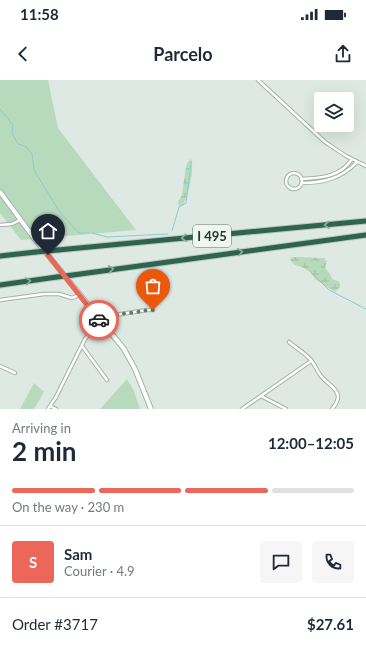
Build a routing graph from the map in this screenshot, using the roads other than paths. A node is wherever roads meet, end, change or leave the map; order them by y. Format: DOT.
graph roads {
  1 [pos="258,80"];
  2 [pos="352,159"];
  3 [pos="357,162"];
  4 [pos="366,166"];
  5 [pos="301,179"];
  6 [pos="302,183"];
  7 [pos="0,192"];
  8 [pos="20,220"];
  9 [pos="366,221"];
  10 [pos="0,226"];
  11 [pos="366,235"];
  12 [pos="0,256"];
  13 [pos="0,285"];
  14 [pos="79,295"];
  15 [pos="0,300"];
  16 [pos="153,310"];
  17 [pos="101,323"];
  18 [pos="289,342"];
  19 [pos="82,346"];
  20 [pos="311,361"];
  21 [pos="0,366"];
  22 [pos="15,373"];
  23 [pos="107,380"];
  24 [pos="261,396"];
  25 [pos="49,408"];
  26 [pos="56,409"];
  27 [pos="150,409"];
  28 [pos="242,409"];
  29 [pos="286,409"];
  30 [pos="332,409"];
  1 -- 2 [label="street"];
  2 -- 3 [label="street"];
  2 -- 5 [label="street"];
  3 -- 4 [label="street"];
  3 -- 6 [label="street"];
  5 -- 6 [label="street"];
  5 -- 6 [label="street"];
  7 -- 8 [label="main road"];
  8 -- 10 [label="street"];
  8 -- 14 [label="main road"];
  9 -- 12 [label="highway, I 495, one-way, bridge"];
  13 -- 11 [label="highway, I 495, one-way, bridge"];
  14 -- 15 [label="street"];
  14 -- 17 [label="main road"];
  16 -- 17 [label="street"];
  17 -- 19 [label="street"];
  17 -- 27 [label="main road"];
  18 -- 20 [label="street"];
  19 -- 23 [label="street"];
  19 -- 25 [label="street"];
  20 -- 24 [label="street"];
  20 -- 30 [label="street"];
  21 -- 22 [label="street"];
  24 -- 28 [label="street"];
  24 -- 29 [label="street"];
  25 -- 26 [label="street"];
}
